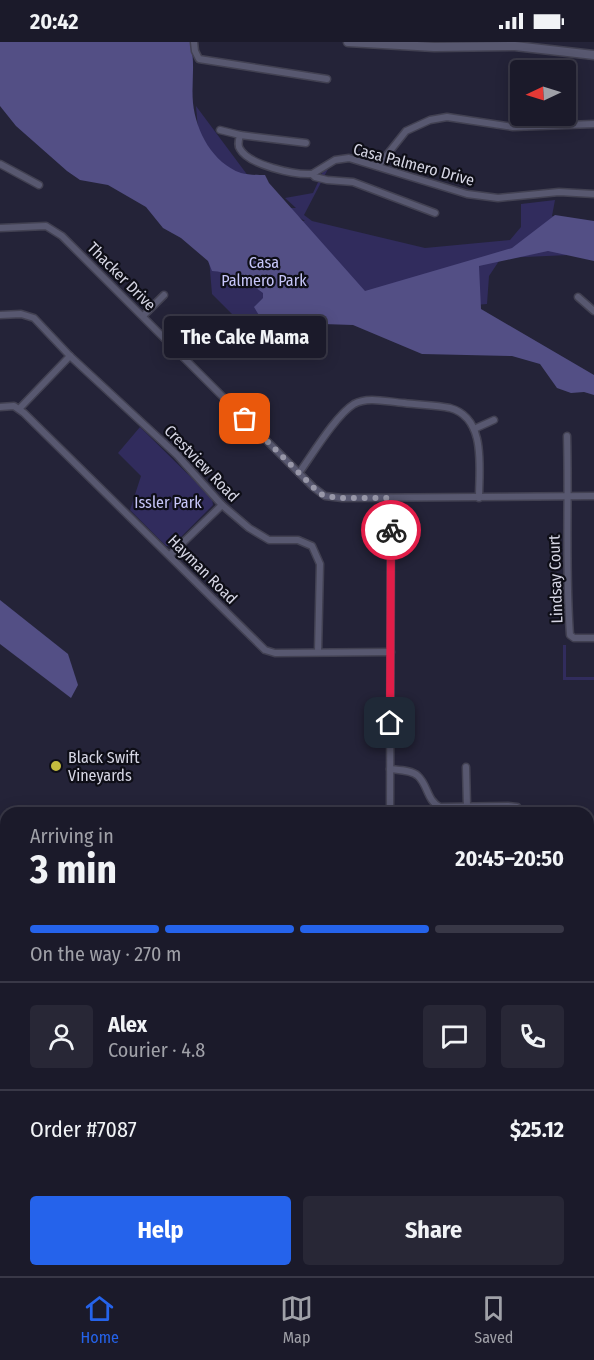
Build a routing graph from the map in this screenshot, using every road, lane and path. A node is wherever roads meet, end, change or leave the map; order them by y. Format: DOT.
graph roads {
  1 [pos="194,42"];
  2 [pos="348,42"];
  3 [pos="468,44"];
  4 [pos="594,55"];
  5 [pos="327,79"];
  6 [pos="594,124"];
  7 [pos="220,130"];
  8 [pos="240,135"];
  9 [pos="306,143"];
  10 [pos="0,164"];
  11 [pos="378,166"];
  12 [pos="312,174"];
  13 [pos="39,185"];
  14 [pos="594,194"];
  15 [pos="435,213"];
  16 [pos="0,228"];
  17 [pos="164,295"];
  18 [pos="578,297"];
  19 [pos="594,311"];
  20 [pos="0,315"];
  21 [pos="143,316"];
  22 [pos="70,356"];
  23 [pos="0,407"];
  24 [pos="19,409"];
  25 [pos="494,420"];
  26 [pos="474,429"];
  27 [pos="567,436"];
  28 [pos="299,473"];
  29 [pos="594,496"];
  30 [pos="568,497"];
  31 [pos="391,498"];
  32 [pos="480,498"];
  33 [pos="222,505"];
  34 [pos="170,555"];
  35 [pos="594,638"];
  36 [pos="318,652"];
  37 [pos="391,652"];
  38 [pos="466,767"];
  39 [pos="390,769"];
  40 [pos="467,806"];
  41 [pos="390,807"];
  42 [pos="517,807"];
  1 -- 5 [label="street"];
  2 -- 3 [label="street"];
  3 -- 4 [label="street"];
  6 -- 11 [label="street"];
  7 -- 8 [label="street"];
  8 -- 9 [label="street"];
  8 -- 12 [label="street, Casa Palmero Drive"];
  10 -- 13 [label="street"];
  11 -- 12 [label="street, Casa Palmero Drive"];
  11 -- 14 [label="street, Casa Palmero Drive"];
  12 -- 15 [label="street, Casa Palmero Drive"];
  16 -- 21 [label="street, Thacker Drive"];
  17 -- 21 [label="street"];
  18 -- 19 [label="street"];
  20 -- 22 [label="street, Crestview Road"];
  21 -- 28 [label="street, Thacker Drive"];
  22 -- 24 [label="street"];
  22 -- 33 [label="street, Crestview Road"];
  23 -- 24 [label="street"];
  24 -- 34 [label="street, Hayman Road"];
  25 -- 26 [label="street"];
  26 -- 28 [label="street"];
  26 -- 32 [label="street"];
  27 -- 30 [label="street"];
  28 -- 31 [label="street, Thacker Drive"];
  29 -- 30 [label="street, Thacker Drive"];
  30 -- 32 [label="street, Thacker Drive"];
  30 -- 35 [label="street, Lindsay Court"];
  31 -- 32 [label="street, Thacker Drive"];
  31 -- 37 [label="street"];
  33 -- 34 [label="street"];
  33 -- 36 [label="street, Crestview Road"];
  34 -- 36 [label="street, Hayman Road"];
  36 -- 37 [label="street, Hayman Road"];
  37 -- 39 [label="street"];
  38 -- 40 [label="street"];
  39 -- 40 [label="street"];
  39 -- 41 [label="street"];
  40 -- 42 [label="street"];
}
